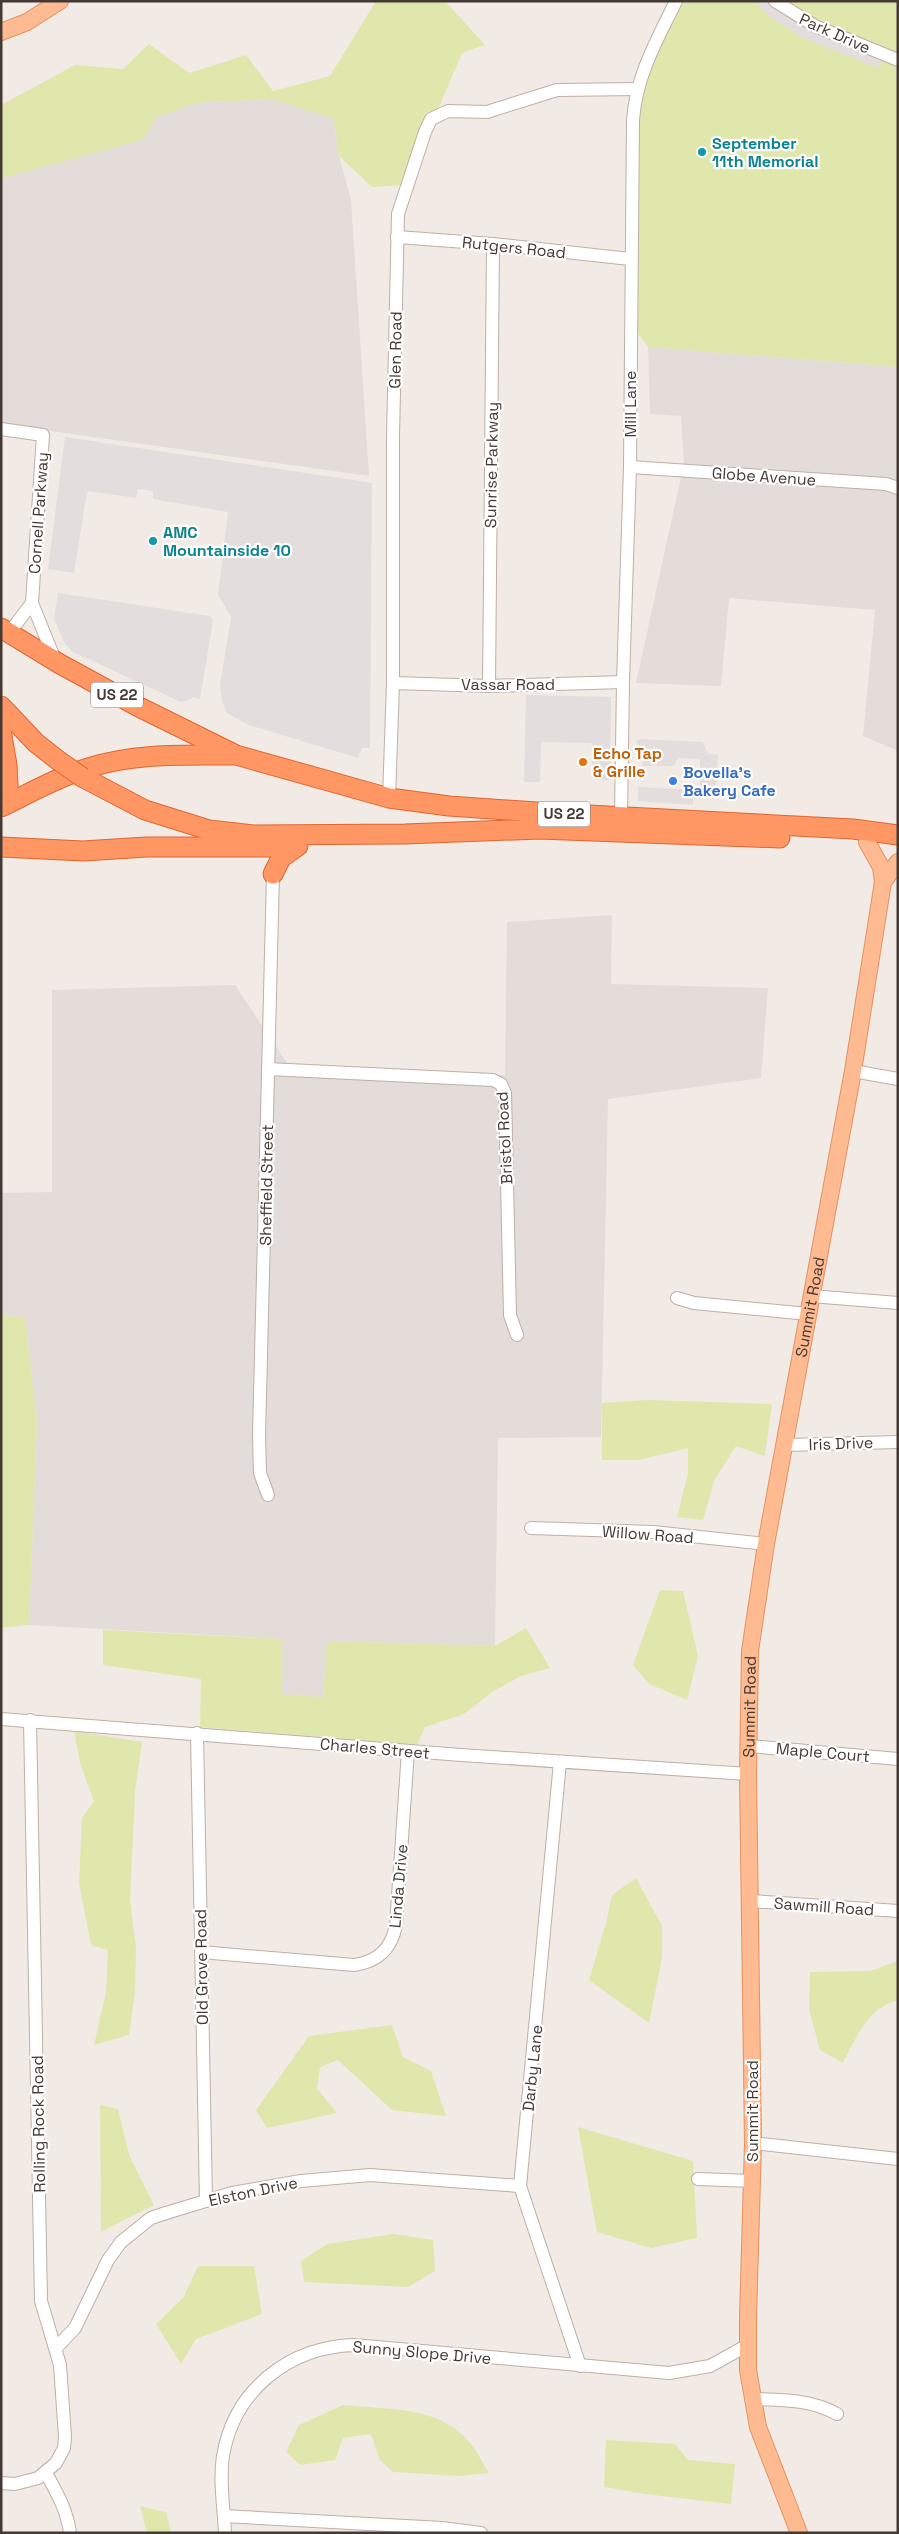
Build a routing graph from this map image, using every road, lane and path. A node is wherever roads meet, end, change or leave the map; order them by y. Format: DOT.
graph roads {
  1 [pos="60,1"];
  2 [pos="676,1"];
  3 [pos="776,1"];
  4 [pos="1,32"];
  5 [pos="898,60"];
  6 [pos="637,89"];
  7 [pos="397,237"];
  8 [pos="493,244"];
  9 [pos="630,259"];
  10 [pos="1,429"];
  11 [pos="630,467"];
  12 [pos="898,488"];
  13 [pos="32,603"];
  14 [pos="5,631"];
  15 [pos="55,661"];
  16 [pos="623,682"];
  17 [pos="393,683"];
  18 [pos="489,686"];
  19 [pos="1,706"];
  20 [pos="1,730"];
  21 [pos="236,755"];
  22 [pos="389,798"];
  23 [pos="5,805"];
  24 [pos="622,816"];
  25 [pos="405,834"];
  26 [pos="898,835"];
  27 [pos="867,842"];
  28 [pos="298,846"];
  29 [pos="1,847"];
  30 [pos="250,848"];
  31 [pos="898,848"];
  32 [pos="898,862"];
  33 [pos="274,874"];
  34 [pos="883,882"];
  35 [pos="268,1069"];
  36 [pos="853,1071"];
  37 [pos="898,1079"];
  38 [pos="811,1296"];
  39 [pos="677,1298"];
  40 [pos="898,1303"];
  41 [pos="808,1314"];
  42 [pos="518,1335"];
  43 [pos="898,1442"];
  44 [pos="785,1445"];
  45 [pos="268,1496"];
  46 [pos="531,1528"];
  47 [pos="766,1544"];
  48 [pos="1,1719"];
  49 [pos="30,1720"];
  50 [pos="197,1733"];
  51 [pos="749,1746"];
  52 [pos="408,1751"];
  53 [pos="898,1759"];
  54 [pos="560,1762"];
  55 [pos="748,1774"];
  56 [pos="751,1900"];
  57 [pos="898,1911"];
  58 [pos="201,1952"];
  59 [pos="753,2143"];
  60 [pos="898,2159"];
  61 [pos="698,2179"];
  62 [pos="752,2181"];
  63 [pos="520,2186"];
  64 [pos="206,2201"];
  65 [pos="748,2345"];
  66 [pos="56,2348"];
  67 [pos="580,2366"];
  68 [pos="752,2399"];
  69 [pos="837,2414"];
  70 [pos="46,2473"];
  71 [pos="1,2484"];
  72 [pos="224,2516"];
  73 [pos="70,2533"];
  74 [pos="225,2533"];
  75 [pos="481,2533"];
  76 [pos="799,2533"];
  1 -- 4 [label="main road"];
  2 -- 6 [label="street, Mill Lane"];
  3 -- 5 [label="street, Park Drive"];
  6 -- 7 [label="street, Glen Road"];
  6 -- 9 [label="street, Mill Lane"];
  7 -- 8 [label="street, Rutgers Road"];
  7 -- 17 [label="street, Glen Road"];
  8 -- 9 [label="street, Rutgers Road"];
  8 -- 18 [label="street, Sunrise Parkway"];
  9 -- 11 [label="street, Mill Lane"];
  10 -- 13 [label="street, Cornell Parkway"];
  11 -- 12 [label="street, Globe Avenue"];
  11 -- 16 [label="street, Mill Lane"];
  13 -- 14 [label="street"];
  13 -- 15 [label="street, Cornell Parkway"];
  14 -- 15 [label="highway, US 22"];
  15 -- 21 [label="highway, US 22"];
  16 -- 18 [label="street, Vassar Road"];
  16 -- 24 [label="street, Mill Lane"];
  17 -- 18 [label="street, Vassar Road"];
  17 -- 22 [label="street, Glen Road"];
  19 -- 25 [label="highway, US 22, bridge"];
  20 -- 23 [label="highway"];
  21 -- 22 [label="highway, US 22"];
  21 -- 23 [label="highway"];
  22 -- 24 [label="highway, US 22"];
  24 -- 26 [label="highway, US 22"];
  25 -- 27 [label="highway, US 22"];
  25 -- 28 [label="highway"];
  27 -- 31 [label="highway, US 22"];
  27 -- 34 [label="main road, Summit Road"];
  28 -- 30 [label="highway"];
  28 -- 33 [label="highway"];
  29 -- 30 [label="highway"];
  30 -- 33 [label="highway"];
  32 -- 34 [label="main road, Summit Road"];
  33 -- 35 [label="street, Sheffield Street"];
  34 -- 36 [label="main road, Summit Road"];
  35 -- 42 [label="street, Bristol Road"];
  35 -- 45 [label="street, Sheffield Street"];
  36 -- 37 [label="street"];
  36 -- 38 [label="main road, Summit Road"];
  38 -- 40 [label="street"];
  38 -- 41 [label="main road, Summit Road"];
  39 -- 41 [label="street"];
  41 -- 44 [label="main road, Summit Road"];
  43 -- 44 [label="street, Iris Drive"];
  44 -- 47 [label="main road, Summit Road"];
  46 -- 47 [label="street, Willow Road"];
  47 -- 51 [label="main road, Summit Road"];
  48 -- 49 [label="street, Charles Street"];
  49 -- 50 [label="street, Charles Street"];
  49 -- 66 [label="street, Rolling Rock Road"];
  50 -- 52 [label="street, Charles Street"];
  50 -- 58 [label="street, Old Grove Road"];
  51 -- 53 [label="street, Maple Court"];
  51 -- 55 [label="main road, Summit Road"];
  52 -- 54 [label="street, Charles Street"];
  52 -- 58 [label="street, Linda Drive"];
  54 -- 55 [label="street, Charles Street"];
  54 -- 63 [label="street, Darby Lane"];
  55 -- 56 [label="main road, Summit Road"];
  56 -- 57 [label="street, Sawmill Road"];
  56 -- 59 [label="main road, Summit Road"];
  58 -- 64 [label="street, Old Grove Road"];
  59 -- 60 [label="street"];
  59 -- 62 [label="main road, Summit Road"];
  61 -- 62 [label="street"];
  62 -- 65 [label="main road, Summit Road"];
  63 -- 64 [label="street, Elston Drive"];
  63 -- 67 [label="street, Darby Lane"];
  64 -- 66 [label="street, Elston Drive"];
  65 -- 67 [label="street, Sunny Slope Drive"];
  65 -- 68 [label="main road, Summit Road"];
  66 -- 70 [label="street, Rolling Rock Road"];
  67 -- 72 [label="street, Sunny Slope Drive"];
  68 -- 69 [label="street"];
  68 -- 76 [label="main road, Summit Road"];
  70 -- 71 [label="street"];
  70 -- 73 [label="street"];
  72 -- 74 [label="street, Sunny Slope Drive"];
  72 -- 75 [label="street"];
}
